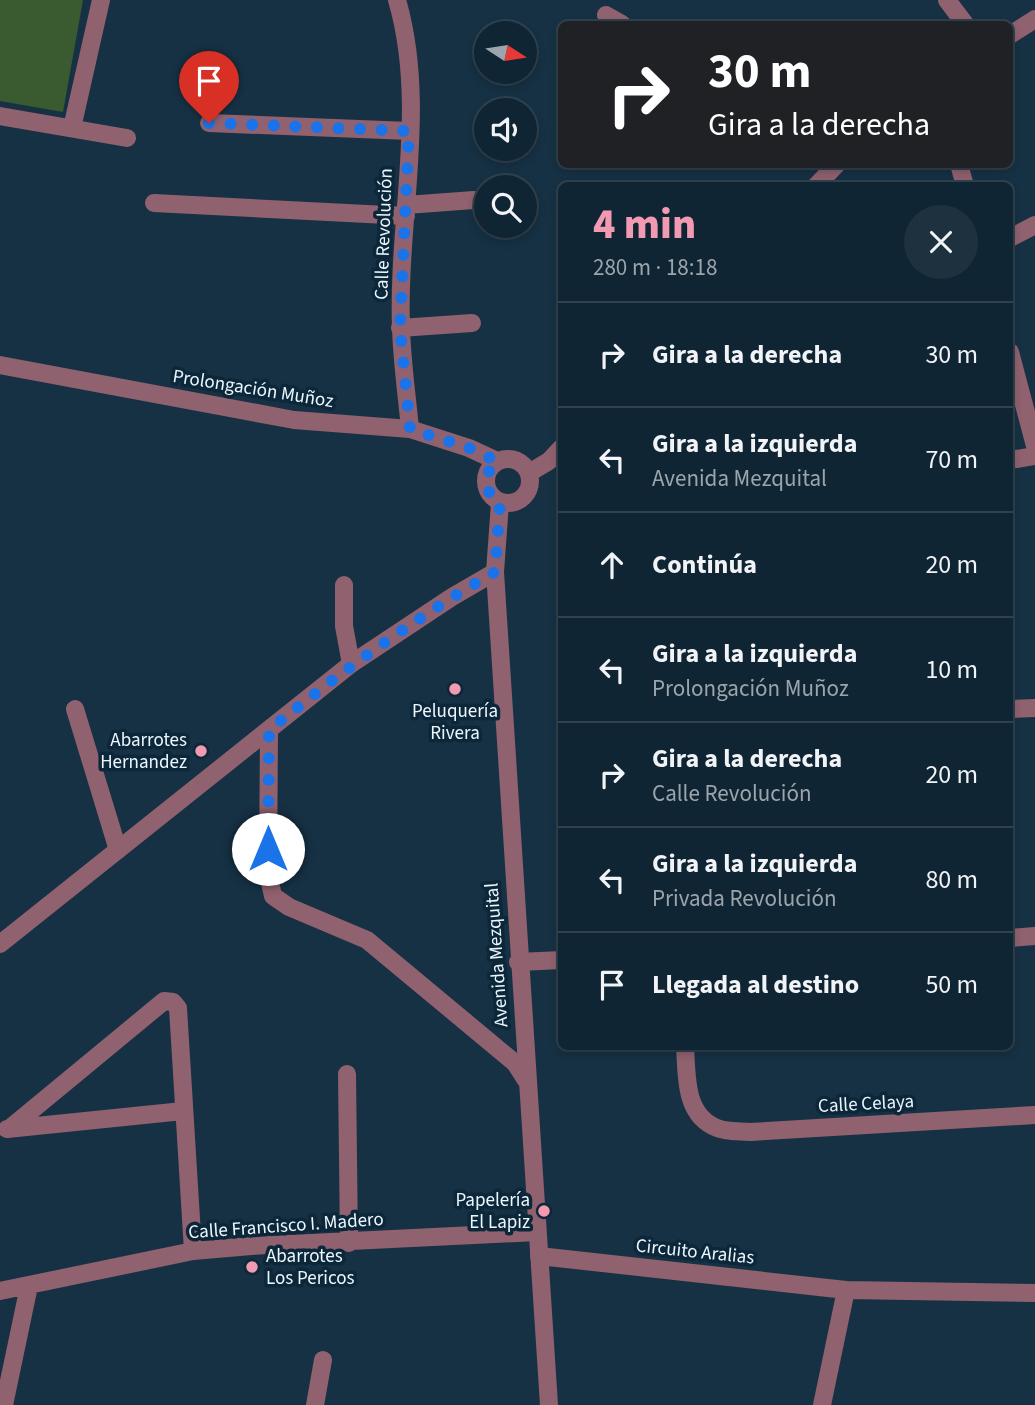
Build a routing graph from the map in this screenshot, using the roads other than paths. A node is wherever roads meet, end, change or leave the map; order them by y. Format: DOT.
graph roads {
  1 [pos="100,0"];
  2 [pos="397,0"];
  3 [pos="947,0"];
  4 [pos="606,15"];
  5 [pos="1035,19"];
  6 [pos="617,21"];
  7 [pos="963,21"];
  8 [pos="1013,33"];
  9 [pos="0,116"];
  10 [pos="209,123"];
  11 [pos="72,128"];
  12 [pos="409,131"];
  13 [pos="127,138"];
  14 [pos="832,168"];
  15 [pos="820,182"];
  16 [pos="474,200"];
  17 [pos="154,203"];
  18 [pos="406,210"];
  19 [pos="1035,225"];
  20 [pos="1013,236"];
  21 [pos="472,323"];
  22 [pos="400,328"];
  23 [pos="1013,363"];
  24 [pos="0,365"];
  25 [pos="410,429"];
  26 [pos="1035,446"];
  27 [pos="558,451"];
  28 [pos="1035,456"];
  29 [pos="1013,460"];
  30 [pos="497,461"];
  31 [pos="529,473"];
  32 [pos="500,503"];
  33 [pos="495,572"];
  34 [pos="344,585"];
  35 [pos="351,664"];
  36 [pos="1035,708"];
  37 [pos="75,709"];
  38 [pos="1013,709"];
  39 [pos="269,730"];
  40 [pos="118,850"];
  41 [pos="1035,936"];
  42 [pos="1013,937"];
  43 [pos="1,939"];
  44 [pos="558,960"];
  45 [pos="518,962"];
  46 [pos="685,1050"];
  47 [pos="347,1074"];
  48 [pos="526,1080"];
  49 [pos="183,1111"];
  50 [pos="1035,1115"];
  51 [pos="4,1129"];
  52 [pos="537,1232"];
  53 [pos="349,1242"];
  54 [pos="193,1251"];
  55 [pos="539,1256"];
  56 [pos="29,1286"];
  57 [pos="846,1290"];
  58 [pos="0,1291"];
  59 [pos="1035,1293"];
  60 [pos="323,1360"];
  61 [pos="4,1405"];
  62 [pos="315,1405"];
  63 [pos="549,1405"];
  64 [pos="822,1405"];
  1 -- 11 [label="street"];
  2 -- 12 [label="street, Calle Revolución"];
  3 -- 7 [label="street"];
  4 -- 6 [label="street"];
  5 -- 8 [label="street"];
  9 -- 11 [label="street"];
  10 -- 12 [label="street"];
  11 -- 13 [label="street"];
  12 -- 18 [label="street, Calle Revolución"];
  14 -- 15 [label="street"];
  16 -- 18 [label="street"];
  17 -- 18 [label="street"];
  18 -- 22 [label="street, Calle Revolución"];
  19 -- 20 [label="street"];
  21 -- 22 [label="street"];
  22 -- 25 [label="street, Calle Revolución"];
  23 -- 26 [label="street"];
  24 -- 25 [label="street, Prolongación Muñoz"];
  25 -- 30 [label="street, Prolongación Muñoz"];
  27 -- 31 [label="street"];
  28 -- 29 [label="street"];
  30 -- 31 [label="street"];
  30 -- 32 [label="street"];
  31 -- 32 [label="street"];
  32 -- 33 [label="street, Avenida Mezquital"];
  33 -- 35 [label="street"];
  33 -- 45 [label="street, Avenida Mezquital"];
  34 -- 35 [label="street"];
  35 -- 39 [label="street"];
  36 -- 38 [label="street"];
  37 -- 40 [label="street"];
  39 -- 40 [label="street"];
  39 -- 48 [label="street"];
  40 -- 43 [label="street"];
  41 -- 42 [label="street"];
  44 -- 45 [label="street"];
  45 -- 48 [label="street, Avenida Mezquital"];
  46 -- 50 [label="street, Calle Celaya"];
  47 -- 53 [label="street"];
  48 -- 52 [label="street, Avenida Mezquital"];
  49 -- 51 [label="street"];
  49 -- 51 [label="street"];
  49 -- 54 [label="street"];
  52 -- 53 [label="street, Calle Francisco I. Madero"];
  52 -- 55 [label="street, Avenida Mezquital"];
  53 -- 54 [label="street, Calle Francisco I. Madero"];
  54 -- 56 [label="street, Calle Francisco I. Madero"];
  55 -- 57 [label="street, Circuito Aralias"];
  55 -- 63 [label="street, Avenida Mezquital"];
  56 -- 58 [label="street, Calle Francisco I. Madero"];
  56 -- 61 [label="street"];
  57 -- 59 [label="street, Circuito Aralias"];
  57 -- 64 [label="street"];
  60 -- 62 [label="street"];
}
